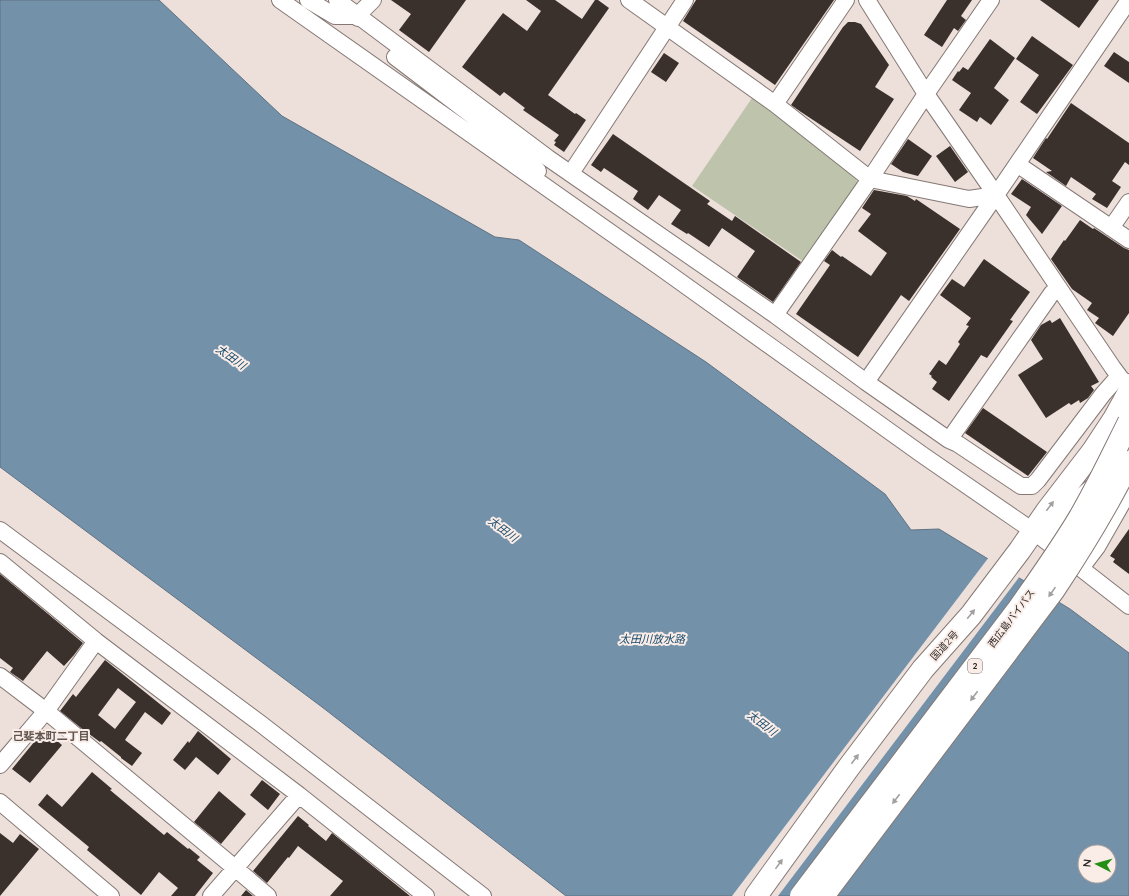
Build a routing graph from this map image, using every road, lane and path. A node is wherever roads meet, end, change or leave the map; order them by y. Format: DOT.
graph roads {
  1 [pos="280,0"];
  2 [pos="308,0"];
  3 [pos="337,0"];
  4 [pos="373,0"];
  5 [pos="629,0"];
  6 [pos="685,0"];
  7 [pos="846,0"];
  8 [pos="867,0"];
  9 [pos="991,0"];
  10 [pos="1129,0"];
  11 [pos="357,16"];
  12 [pos="666,28"];
  13 [pos="926,94"];
  14 [pos="775,104"];
  15 [pos="464,109"];
  16 [pos="488,146"];
  17 [pos="1017,164"];
  18 [pos="571,173"];
  19 [pos="870,179"];
  20 [pos="996,195"];
  21 [pos="566,201"];
  22 [pos="1129,202"];
  23 [pos="1111,228"];
  24 [pos="1129,240"];
  25 [pos="1059,288"];
  26 [pos="775,315"];
  27 [pos="866,382"];
  28 [pos="1126,384"];
  29 [pos="1129,422"];
  30 [pos="949,440"];
  31 [pos="1126,455"];
  32 [pos="1129,491"];
  33 [pos="0,530"];
  34 [pos="1033,531"];
  35 [pos="1064,554"];
  36 [pos="0,562"];
  37 [pos="1081,568"];
  38 [pos="1129,606"];
  39 [pos="96,641"];
  40 [pos="0,676"];
  41 [pos="46,711"];
  42 [pos="0,765"];
  43 [pos="299,796"];
  44 [pos="0,802"];
  45 [pos="235,868"];
  46 [pos="112,896"];
  47 [pos="211,896"];
  48 [pos="268,896"];
  49 [pos="426,896"];
  50 [pos="483,896"];
  51 [pos="756,896"];
  52 [pos="800,896"];
  53 [pos="805,896"];
  54 [pos="823,896"];
  1 -- 16 [label="street"];
  2 -- 11 [label="street"];
  3 -- 11 [label="street"];
  4 -- 11 [label="street"];
  5 -- 12 [label="street"];
  6 -- 12 [label="street"];
  7 -- 14 [label="street"];
  8 -- 13 [label="street"];
  9 -- 13 [label="street"];
  10 -- 17 [label="street"];
  11 -- 15 [label="street"];
  11 -- 18 [label="street"];
  12 -- 14 [label="street"];
  12 -- 18 [label="street"];
  13 -- 19 [label="street"];
  13 -- 20 [label="street"];
  14 -- 19 [label="street"];
  15 -- 16 [label="street"];
  15 -- 21 [label="street"];
  16 -- 21 [label="street"];
  17 -- 20 [label="street"];
  17 -- 23 [label="street"];
  18 -- 26 [label="street"];
  19 -- 20 [label="street"];
  19 -- 26 [label="street"];
  20 -- 25 [label="street"];
  20 -- 27 [label="street"];
  21 -- 34 [label="street"];
  22 -- 23 [label="street"];
  23 -- 24 [label="street"];
  25 -- 28 [label="street"];
  25 -- 30 [label="street"];
  26 -- 27 [label="street"];
  27 -- 30 [label="street"];
  28 -- 30 [label="street"];
  34 -- 28 [label="highway, 国道2号, one-way"];
  29 -- 52 [label="highway, 西広島バイパス / 2, bridge"];
  31 -- 34 [label="highway"];
  31 -- 35 [label="highway, 2"];
  31 -- 54 [label="highway, 西広島バイパス / 2, one-way, bridge"];
  32 -- 37 [label="street"];
  33 -- 50 [label="street"];
  34 -- 35 [label="street"];
  51 -- 34 [label="highway, 国道2号, one-way"];
  35 -- 37 [label="street"];
  35 -- 53 [label="highway, 2"];
  36 -- 39 [label="street"];
  37 -- 38 [label="street"];
  39 -- 41 [label="street"];
  39 -- 43 [label="street"];
  40 -- 41 [label="street"];
  41 -- 42 [label="street"];
  41 -- 45 [label="street"];
  43 -- 45 [label="street"];
  43 -- 49 [label="street"];
  44 -- 46 [label="street"];
  45 -- 47 [label="street"];
  45 -- 48 [label="street"];
}
